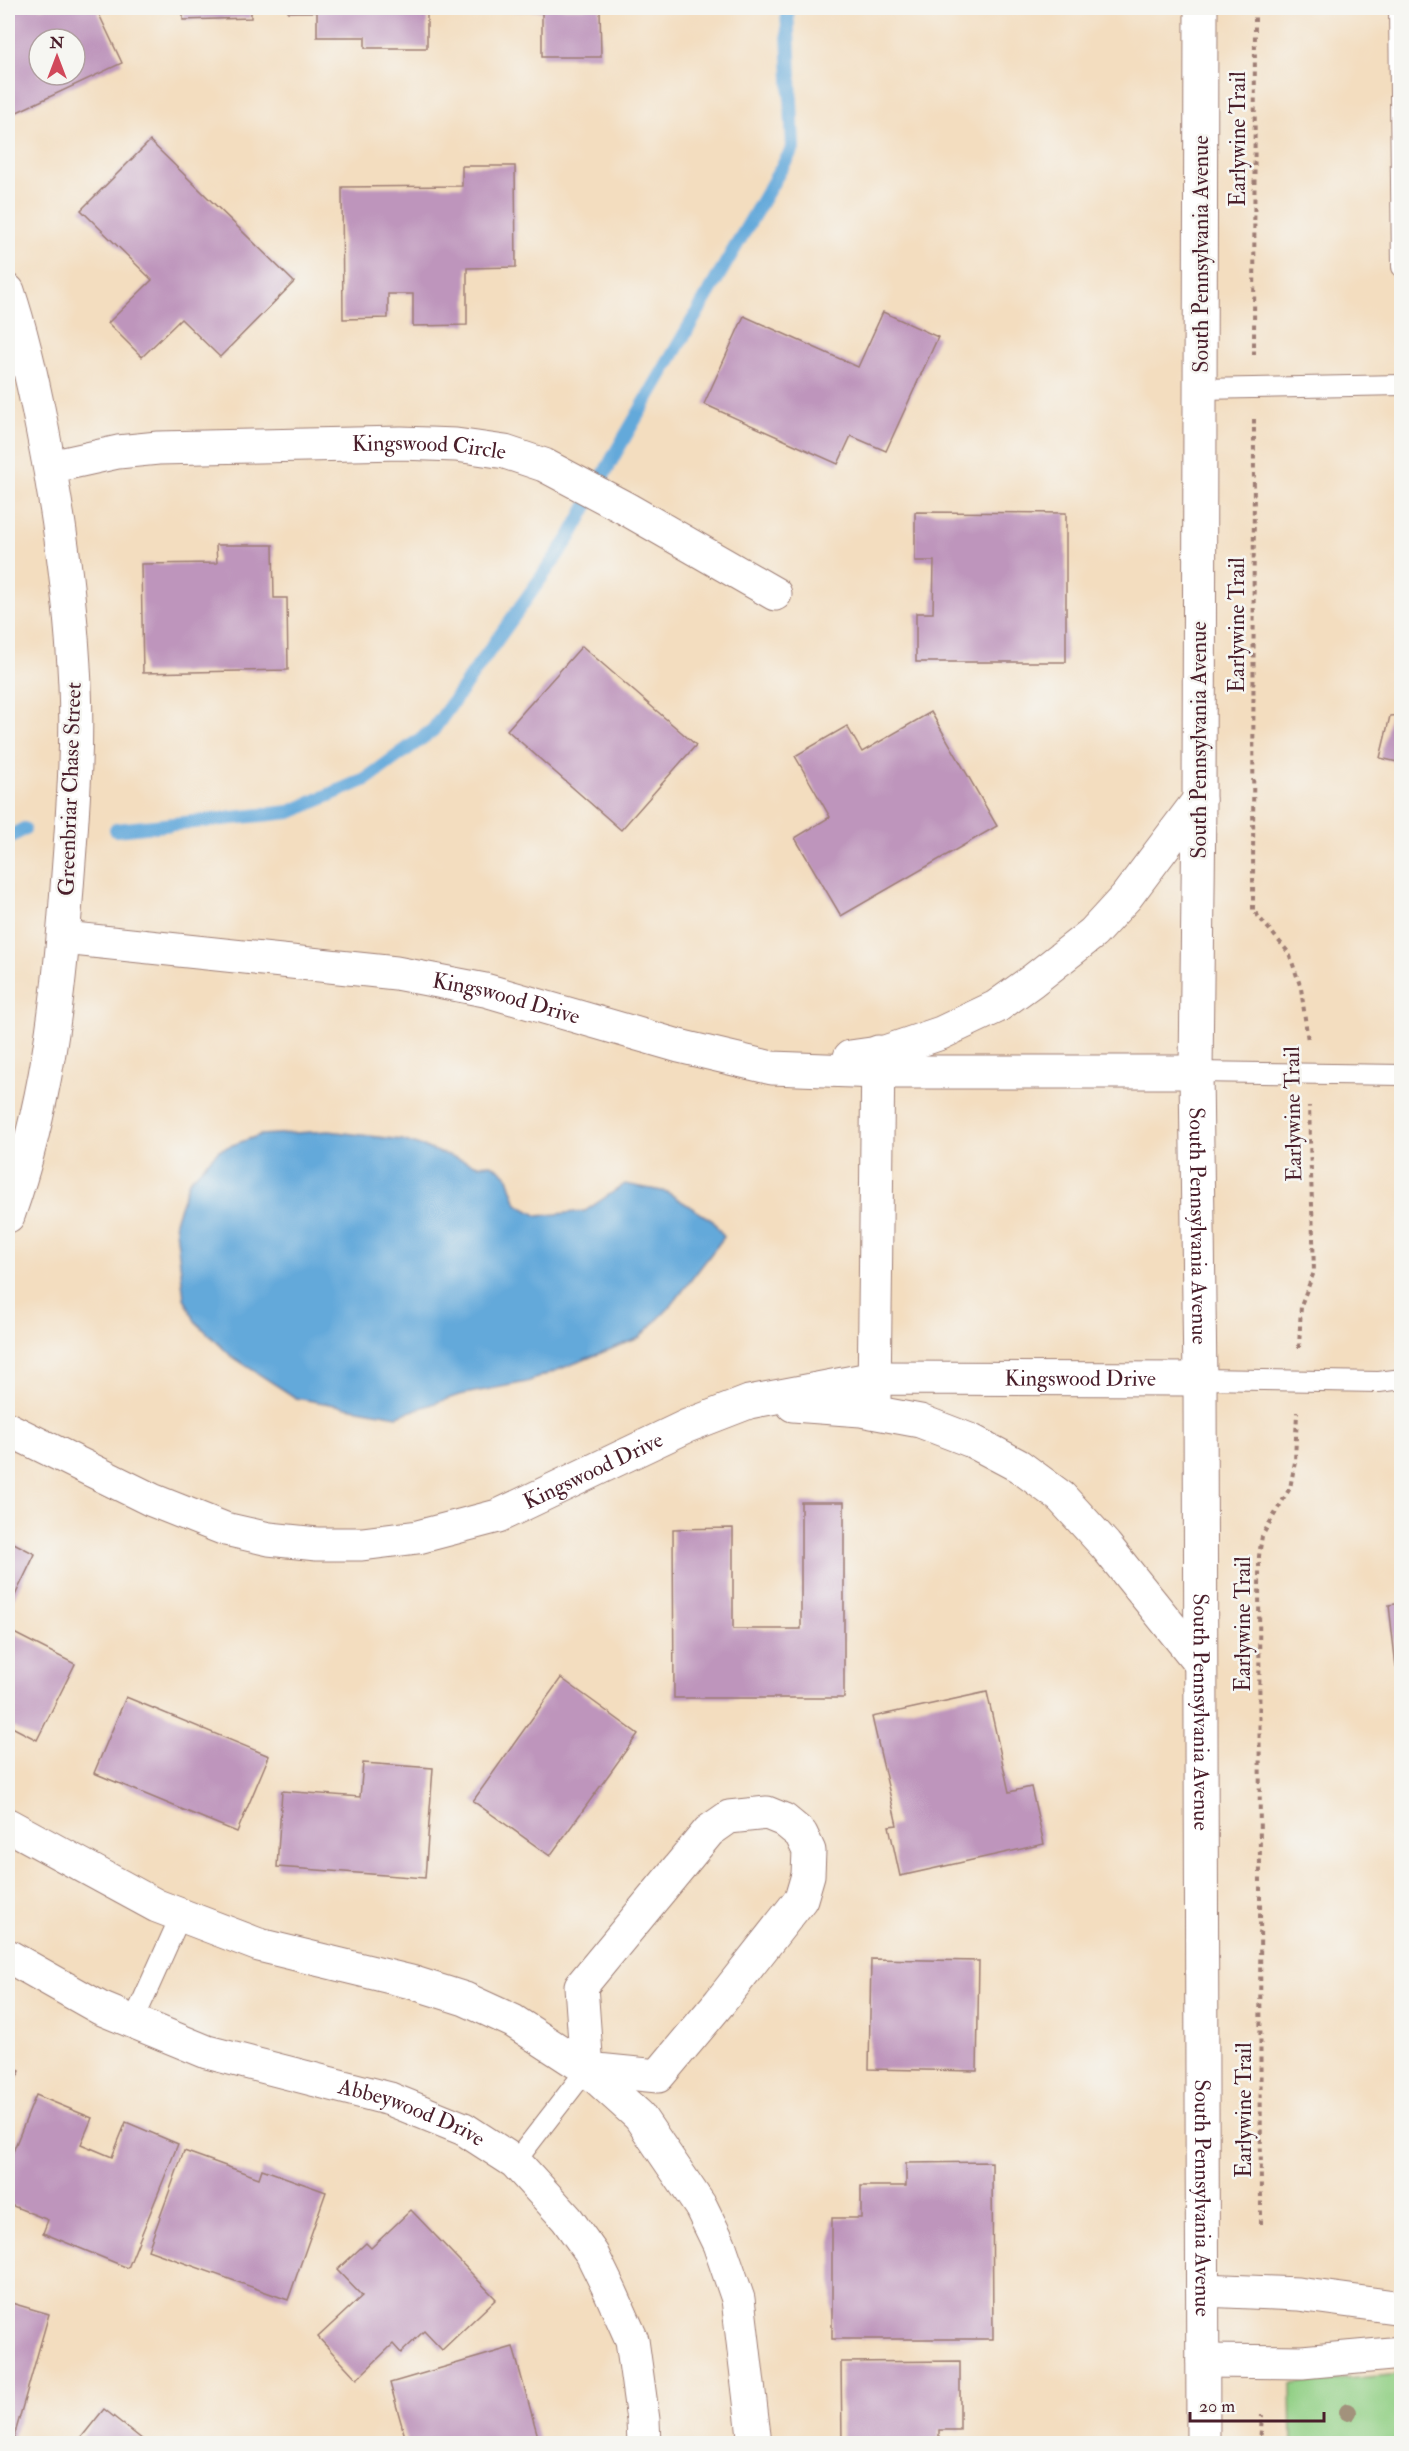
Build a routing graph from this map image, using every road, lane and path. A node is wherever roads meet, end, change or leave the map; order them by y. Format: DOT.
graph roads {
  1 [pos="1201,8"];
  2 [pos="1255,8"];
  3 [pos="1400,8"];
  4 [pos="1401,267"];
  5 [pos="8,291"];
  6 [pos="1401,386"];
  7 [pos="1254,388"];
  8 [pos="1200,389"];
  9 [pos="50,467"];
  10 [pos="775,594"];
  11 [pos="1199,800"];
  12 [pos="64,938"];
  13 [pos="878,1062"];
  14 [pos="1196,1072"];
  15 [pos="1308,1074"];
  16 [pos="1401,1075"];
  17 [pos="8,1216"];
  18 [pos="875,1378"];
  19 [pos="1200,1379"];
  20 [pos="1401,1379"];
  21 [pos="1298,1381"];
  22 [pos="749,1402"];
  23 [pos="874,1412"];
  24 [pos="8,1429"];
  25 [pos="1200,1663"];
  26 [pos="8,1825"];
  27 [pos="181,1915"];
  28 [pos="8,1956"];
  29 [pos="133,2022"];
  30 [pos="587,2069"];
  31 [pos="515,2162"];
  32 [pos="1261,2224"];
  33 [pos="1203,2290"];
  34 [pos="1401,2308"];
  35 [pos="1401,2353"];
  36 [pos="1203,2361"];
  37 [pos="1262,2415"];
  38 [pos="644,2444"];
  39 [pos="755,2444"];
  40 [pos="1203,2444"];
  41 [pos="1260,2444"];
  1 -- 8 [label="street, South Pennsylvania Avenue"];
  2 -- 7 [label="path, Earlywine Trail"];
  3 -- 4 [label="lane"];
  5 -- 9 [label="street, Greenbriar Chase Street"];
  6 -- 7 [label="lane"];
  7 -- 8 [label="lane"];
  7 -- 15 [label="path, Earlywine Trail"];
  8 -- 11 [label="street, South Pennsylvania Avenue"];
  9 -- 10 [label="street, Kingswood Circle"];
  9 -- 12 [label="street, Greenbriar Chase Street"];
  11 -- 13 [label="street"];
  11 -- 14 [label="street, South Pennsylvania Avenue"];
  12 -- 13 [label="street, Kingswood Drive"];
  12 -- 17 [label="street, Greenbriar Chase Street"];
  13 -- 14 [label="street, Kingswood Drive"];
  13 -- 18 [label="street"];
  14 -- 15 [label="lane"];
  14 -- 19 [label="street, South Pennsylvania Avenue"];
  15 -- 16 [label="lane"];
  15 -- 21 [label="path, Earlywine Trail"];
  18 -- 19 [label="street, Kingswood Drive"];
  18 -- 22 [label="street, Kingswood Drive"];
  18 -- 23 [label="street"];
  19 -- 21 [label="lane"];
  19 -- 25 [label="street, South Pennsylvania Avenue"];
  20 -- 21 [label="lane"];
  21 -- 32 [label="path, Earlywine Trail"];
  22 -- 23 [label="street"];
  22 -- 24 [label="street, Kingswood Drive"];
  23 -- 25 [label="street"];
  25 -- 33 [label="street, South Pennsylvania Avenue"];
  26 -- 27 [label="street"];
  27 -- 29 [label="lane"];
  27 -- 30 [label="street"];
  28 -- 29 [label="street, Abbeywood Drive"];
  29 -- 31 [label="street, Abbeywood Drive"];
  30 -- 30 [label="street"];
  30 -- 31 [label="lane"];
  30 -- 39 [label="street"];
  31 -- 38 [label="street, Abbeywood Drive"];
  33 -- 34 [label="street"];
  33 -- 36 [label="street, South Pennsylvania Avenue"];
  35 -- 36 [label="street"];
  36 -- 40 [label="street, South Pennsylvania Avenue"];
  37 -- 41 [label="path"];
}
